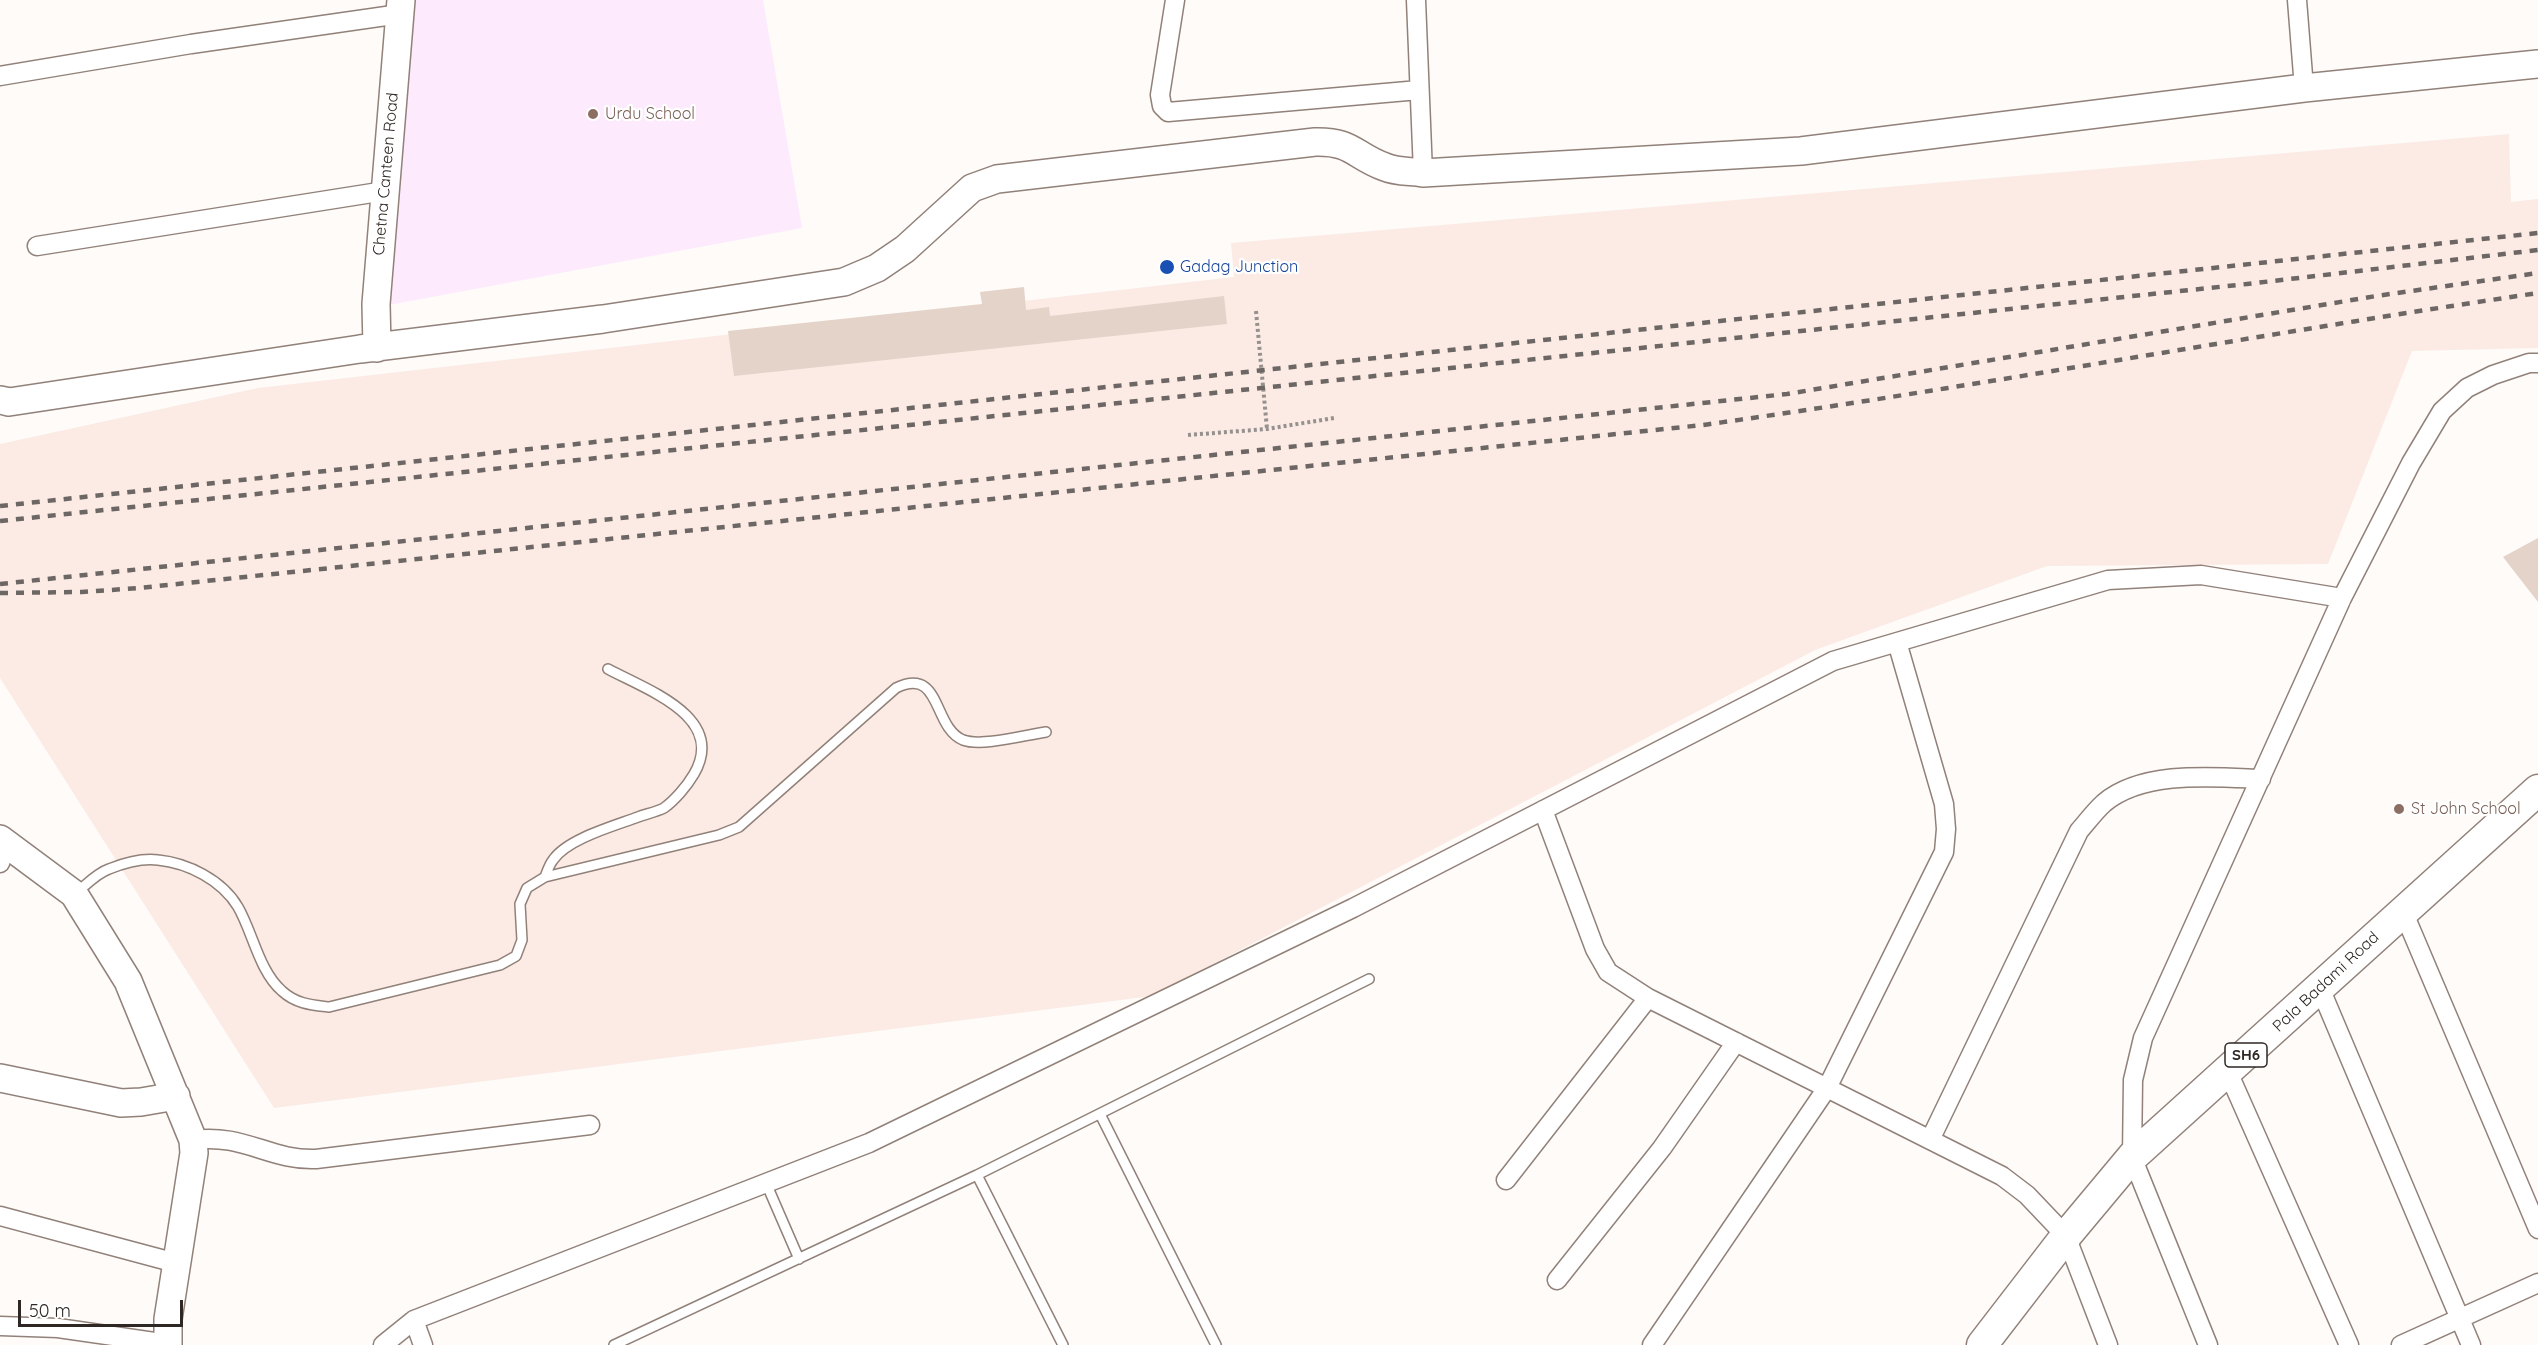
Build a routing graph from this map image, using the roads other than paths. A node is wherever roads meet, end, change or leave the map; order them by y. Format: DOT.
graph roads {
  1 [pos="1175,0"];
  2 [pos="1416,0"];
  3 [pos="2296,0"];
  4 [pos="400,7"];
  5 [pos="2538,64"];
  6 [pos="0,76"];
  7 [pos="2304,88"];
  8 [pos="1419,90"];
  9 [pos="1423,173"];
  10 [pos="385,191"];
  11 [pos="37,246"];
  12 [pos="377,348"];
  13 [pos="2538,363"];
  14 [pos="0,400"];
  15 [pos="2342,598"];
  16 [pos="1897,642"];
  17 [pos="608,669"];
  18 [pos="1046,732"];
  19 [pos="2261,779"];
  20 [pos="2538,790"];
  21 [pos="1543,810"];
  22 [pos="2,849"];
  23 [pos="545,877"];
  24 [pos="74,894"];
  25 [pos="2403,910"];
  26 [pos="1370,979"];
  27 [pos="2320,987"];
  28 [pos="1648,999"];
  29 [pos="1736,1042"];
  30 [pos="2228,1072"];
  31 [pos="0,1078"];
  32 [pos="1827,1088"];
  33 [pos="176,1096"];
  34 [pos="1100,1114"];
  35 [pos="590,1125"];
  36 [pos="193,1140"];
  37 [pos="1930,1140"];
  38 [pos="2132,1157"];
  39 [pos="977,1174"];
  40 [pos="1506,1179"];
  41 [pos="766,1183"];
  42 [pos="0,1215"];
  43 [pos="2538,1229"];
  44 [pos="2066,1236"];
  45 [pos="799,1259"];
  46 [pos="176,1263"];
  47 [pos="1557,1280"];
  48 [pos="2538,1283"];
  49 [pos="414,1320"];
  50 [pos="2460,1320"];
  51 [pos="0,1326"];
  52 [pos="168,1345"];
  53 [pos="383,1345"];
  54 [pos="423,1345"];
  55 [pos="614,1345"];
  56 [pos="1063,1345"];
  57 [pos="1216,1345"];
  58 [pos="1652,1345"];
  59 [pos="1982,1345"];
  60 [pos="2108,1345"];
  61 [pos="2208,1345"];
  62 [pos="2349,1345"];
  63 [pos="2401,1345"];
  64 [pos="2471,1345"];
  1 -- 8 [label="street"];
  2 -- 8 [label="street"];
  3 -- 7 [label="street"];
  4 -- 6 [label="street"];
  4 -- 10 [label="street, Chetna Canteen Road"];
  5 -- 7 [label="street"];
  7 -- 9 [label="street"];
  8 -- 9 [label="street"];
  9 -- 12 [label="street"];
  10 -- 11 [label="street"];
  10 -- 12 [label="street, Chetna Canteen Road"];
  12 -- 14 [label="street"];
  13 -- 15 [label="street"];
  15 -- 16 [label="street"];
  15 -- 19 [label="street"];
  16 -- 21 [label="street"];
  16 -- 32 [label="street"];
  17 -- 23 [label="lane"];
  18 -- 23 [label="lane"];
  19 -- 37 [label="street"];
  19 -- 38 [label="street"];
  20 -- 25 [label="main road, Pala Badami Road / SH6"];
  21 -- 28 [label="street"];
  21 -- 41 [label="street"];
  22 -- 24 [label="street"];
  23 -- 24 [label="lane"];
  24 -- 33 [label="street"];
  25 -- 27 [label="main road, Pala Badami Road / SH6"];
  25 -- 43 [label="street"];
  26 -- 34 [label="lane"];
  27 -- 30 [label="main road, Pala Badami Road / SH6"];
  27 -- 50 [label="street"];
  28 -- 29 [label="street"];
  28 -- 40 [label="street"];
  29 -- 32 [label="street"];
  29 -- 47 [label="street"];
  30 -- 38 [label="main road, Pala Badami Road / SH6"];
  30 -- 62 [label="street"];
  31 -- 33 [label="street"];
  32 -- 37 [label="street"];
  32 -- 58 [label="street"];
  33 -- 36 [label="street"];
  34 -- 39 [label="lane"];
  34 -- 57 [label="lane"];
  35 -- 36 [label="street"];
  36 -- 46 [label="street"];
  37 -- 44 [label="street"];
  38 -- 44 [label="main road, Pala Badami Road / SH6"];
  38 -- 61 [label="street"];
  39 -- 45 [label="lane"];
  39 -- 56 [label="lane"];
  41 -- 45 [label="lane"];
  41 -- 49 [label="street"];
  42 -- 46 [label="street"];
  44 -- 59 [label="main road, Pala Badami Road / SH6"];
  44 -- 60 [label="street"];
  45 -- 55 [label="lane"];
  46 -- 52 [label="street"];
  48 -- 50 [label="street"];
  49 -- 53 [label="street"];
  49 -- 54 [label="street"];
  50 -- 63 [label="street"];
  50 -- 64 [label="street"];
  51 -- 52 [label="street"];
}
